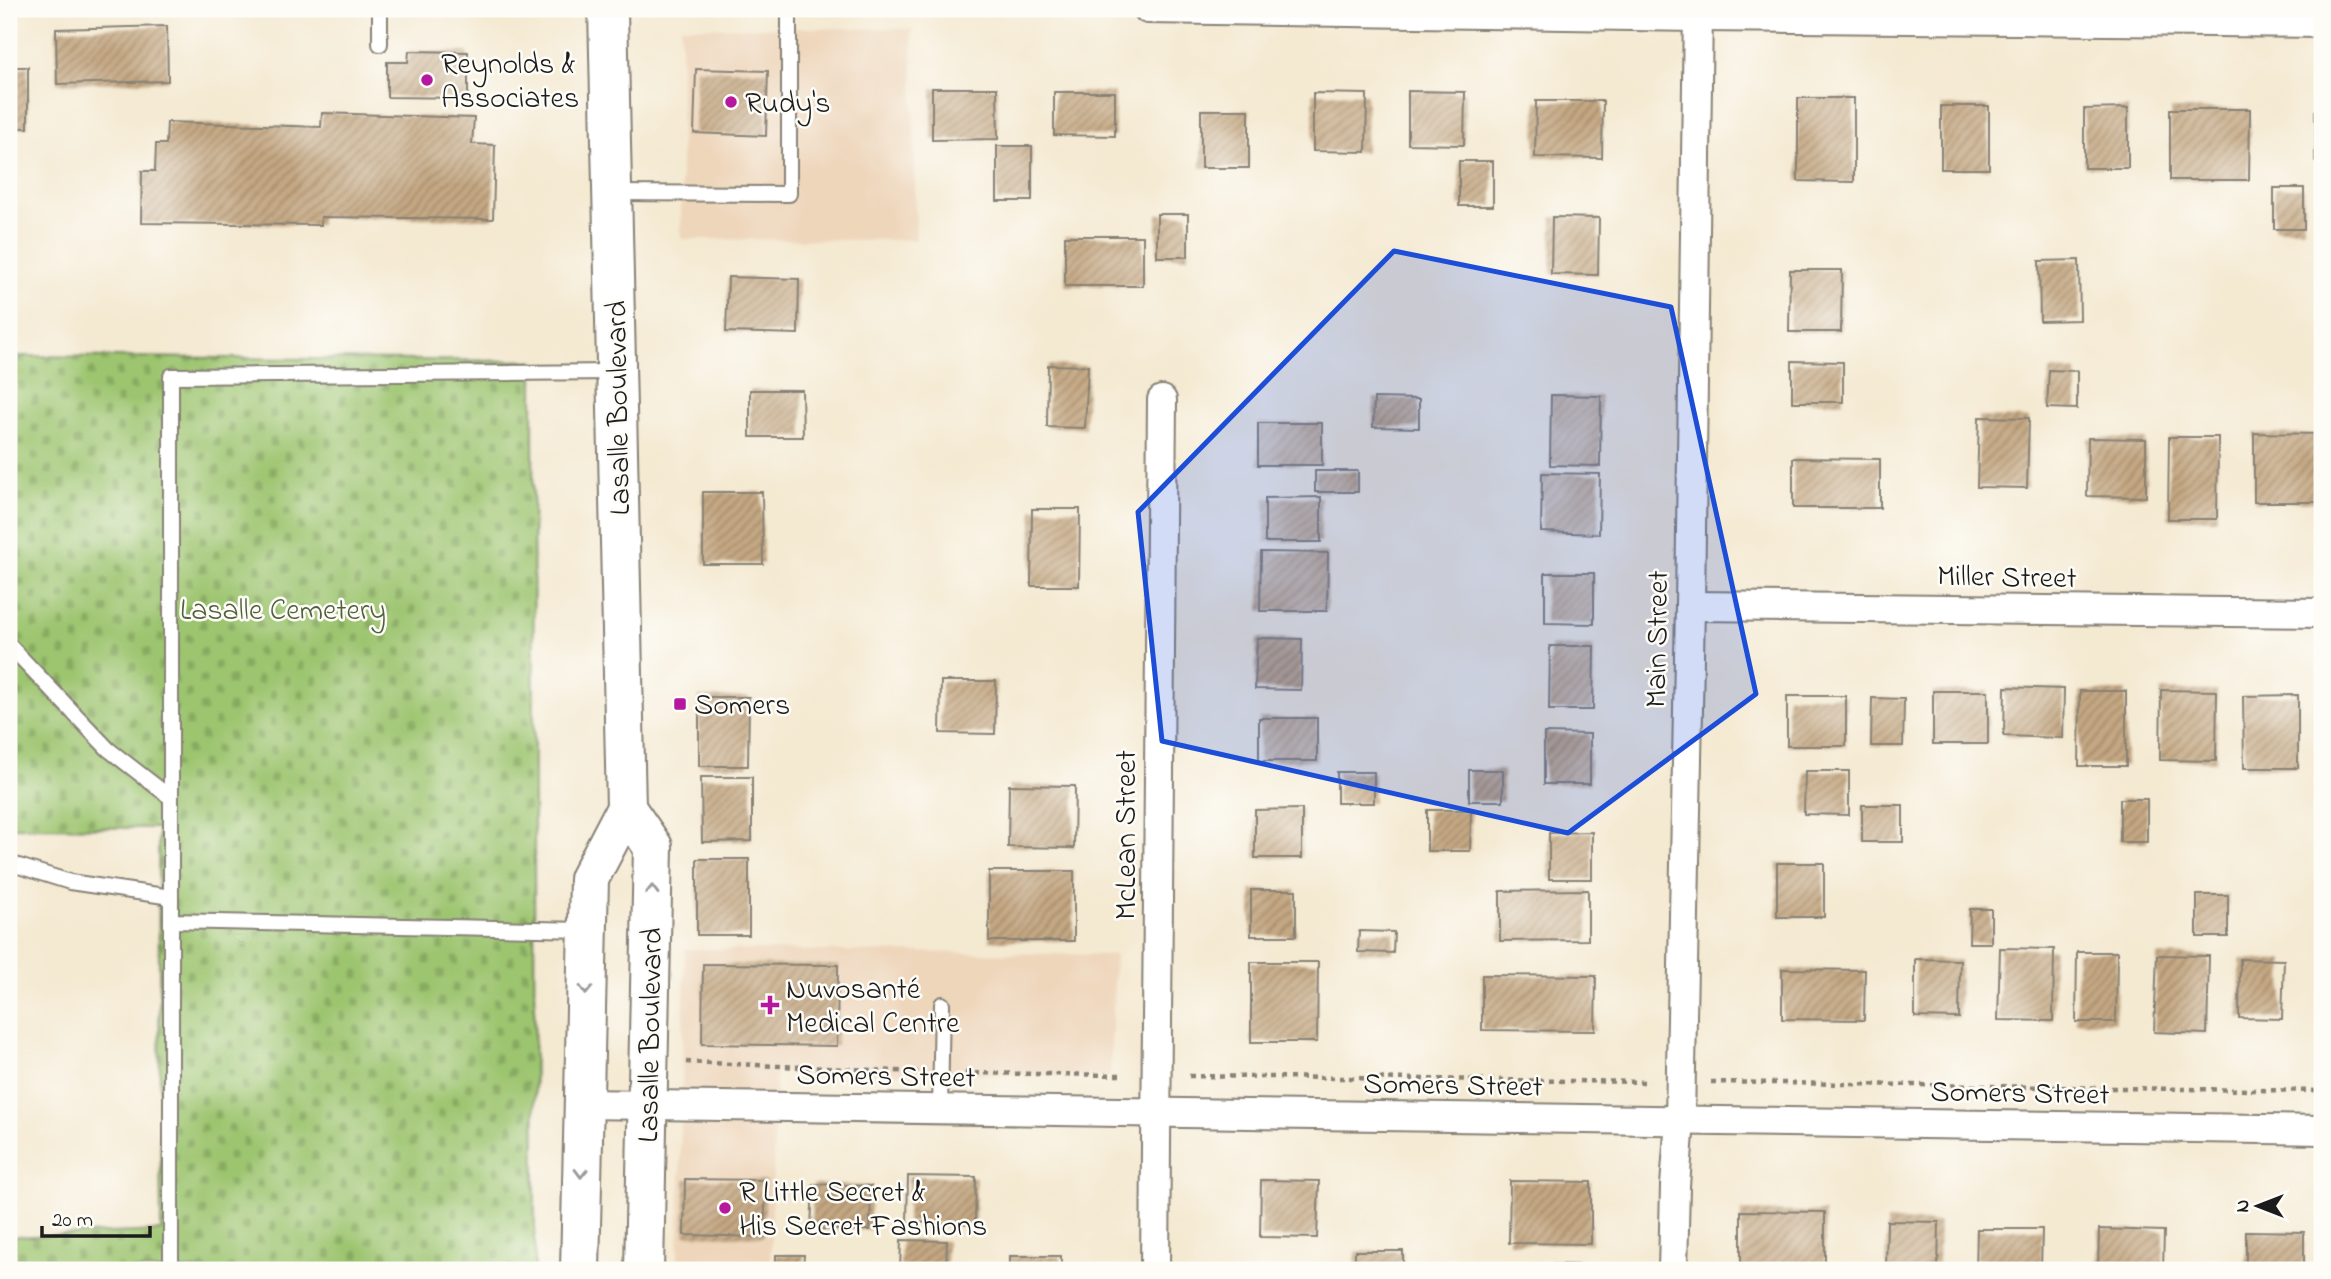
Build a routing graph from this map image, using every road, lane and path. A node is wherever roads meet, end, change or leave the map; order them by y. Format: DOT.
graph roads {
  1 [pos="380,9"];
  2 [pos="608,9"];
  3 [pos="789,9"];
  4 [pos="1148,9"];
  5 [pos="1698,13"];
  6 [pos="2322,23"];
  7 [pos="380,44"];
  8 [pos="612,193"];
  9 [pos="617,372"];
  10 [pos="1162,400"];
  11 [pos="1690,606"];
  12 [pos="2322,613"];
  13 [pos="9,645"];
  14 [pos="172,798"];
  15 [pos="626,808"];
  16 [pos="9,863"];
  17 [pos="172,897"];
  18 [pos="172,921"];
  19 [pos="588,930"];
  20 [pos="942,1004"];
  21 [pos="648,1059"];
  22 [pos="940,1072"];
  23 [pos="1156,1075"];
  24 [pos="1681,1082"];
  25 [pos="2322,1091"];
  26 [pos="583,1104"];
  27 [pos="647,1105"];
  28 [pos="940,1110"];
  29 [pos="1156,1113"];
  30 [pos="1680,1120"];
  31 [pos="2322,1130"];
  32 [pos="171,1270"];
  33 [pos="580,1270"];
  34 [pos="644,1270"];
  35 [pos="1155,1270"];
  36 [pos="1673,1270"];
  1 -- 7 [label="lane"];
  2 -- 8 [label="main road, Lasalle Boulevard"];
  3 -- 8 [label="lane"];
  4 -- 5 [label="street"];
  5 -- 6 [label="street"];
  5 -- 11 [label="street, Main Street"];
  8 -- 9 [label="main road, Lasalle Boulevard"];
  9 -- 14 [label="lane"];
  9 -- 15 [label="main road, Lasalle Boulevard"];
  10 -- 23 [label="street, McLean Street"];
  11 -- 12 [label="street, Miller Street"];
  11 -- 24 [label="street, Main Street"];
  13 -- 14 [label="lane"];
  14 -- 17 [label="lane"];
  15 -- 19 [label="main road, Lasalle Boulevard"];
  21 -- 15 [label="main road, Lasalle Boulevard, one-way"];
  16 -- 17 [label="lane"];
  17 -- 18 [label="lane"];
  18 -- 19 [label="lane"];
  18 -- 32 [label="lane"];
  19 -- 26 [label="main road, Lasalle Boulevard, one-way"];
  20 -- 22 [label="lane"];
  21 -- 22 [label="path"];
  21 -- 27 [label="main road, Lasalle Boulevard"];
  22 -- 23 [label="path"];
  22 -- 28 [label="lane"];
  23 -- 24 [label="path"];
  23 -- 29 [label="street, McLean Street"];
  24 -- 25 [label="path"];
  24 -- 30 [label="street, Main Street"];
  26 -- 27 [label="street, Somers Street"];
  26 -- 33 [label="main road, Lasalle Boulevard, one-way"];
  27 -- 28 [label="street, Somers Street"];
  27 -- 34 [label="main road, Lasalle Boulevard"];
  28 -- 29 [label="street, Somers Street"];
  29 -- 30 [label="street, Somers Street"];
  29 -- 35 [label="street, McLean Street"];
  30 -- 31 [label="street, Somers Street"];
  30 -- 36 [label="street, Main Street"];
}
